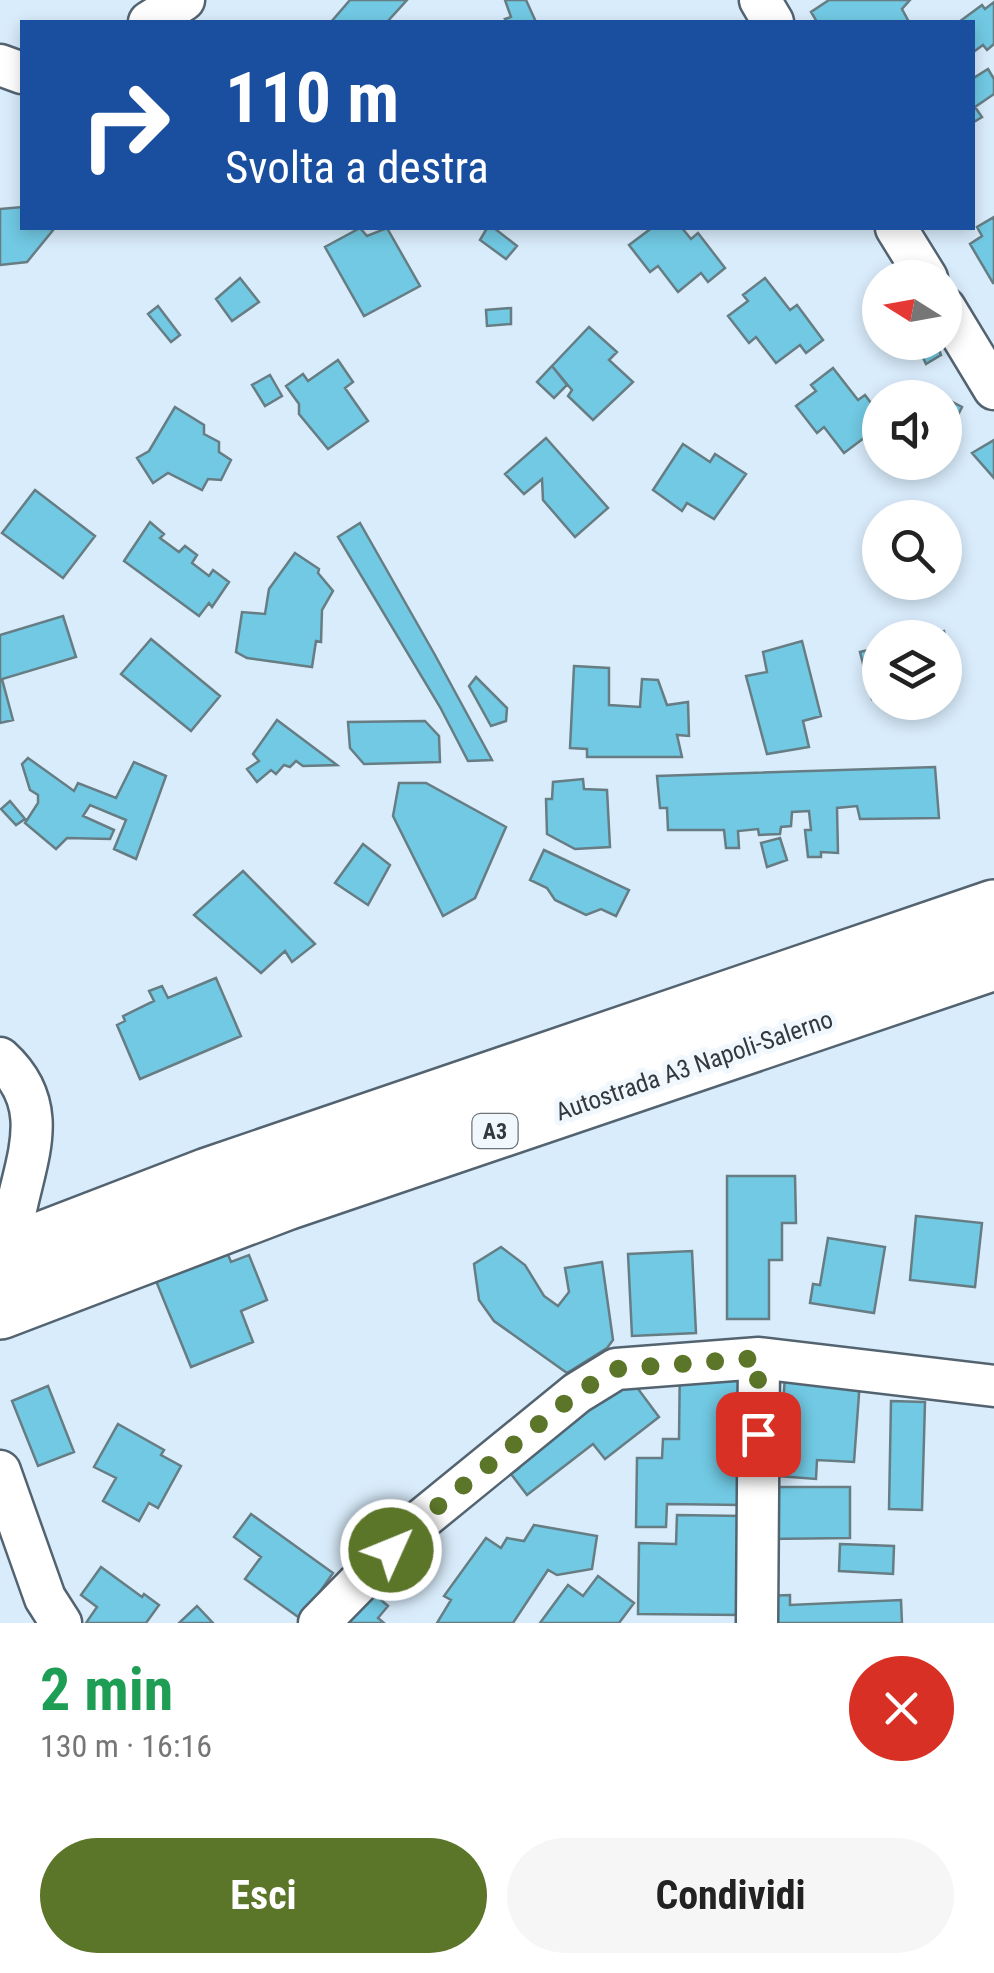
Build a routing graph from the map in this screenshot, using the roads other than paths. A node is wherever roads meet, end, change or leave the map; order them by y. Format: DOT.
graph roads {
  1 [pos="184,0"];
  2 [pos="152,20"];
  3 [pos="897,230"];
  4 [pos="915,260"];
  5 [pos="962,336"];
  6 [pos="994,389"];
  7 [pos="994,908"];
  8 [pos="994,962"];
  9 [pos="0,1058"];
  10 [pos="7,1240"];
  11 [pos="0,1311"];
  12 [pos="758,1358"];
  13 [pos="994,1386"];
  14 [pos="0,1471"];
  15 [pos="61,1623"];
  16 [pos="319,1623"];
  17 [pos="757,1623"];
  1 -- 2 [label="street"];
  3 -- 4 [label="street"];
  5 -- 6 [label="street"];
  7 -- 10 [label="highway, Autostrada A3 Napoli-Salerno / A3"];
  8 -- 11 [label="highway, Autostrada A3 Napoli-Salerno / A3"];
  9 -- 10 [label="street"];
  12 -- 13 [label="street"];
  12 -- 16 [label="street"];
  12 -- 17 [label="street"];
  14 -- 15 [label="street"];
}
